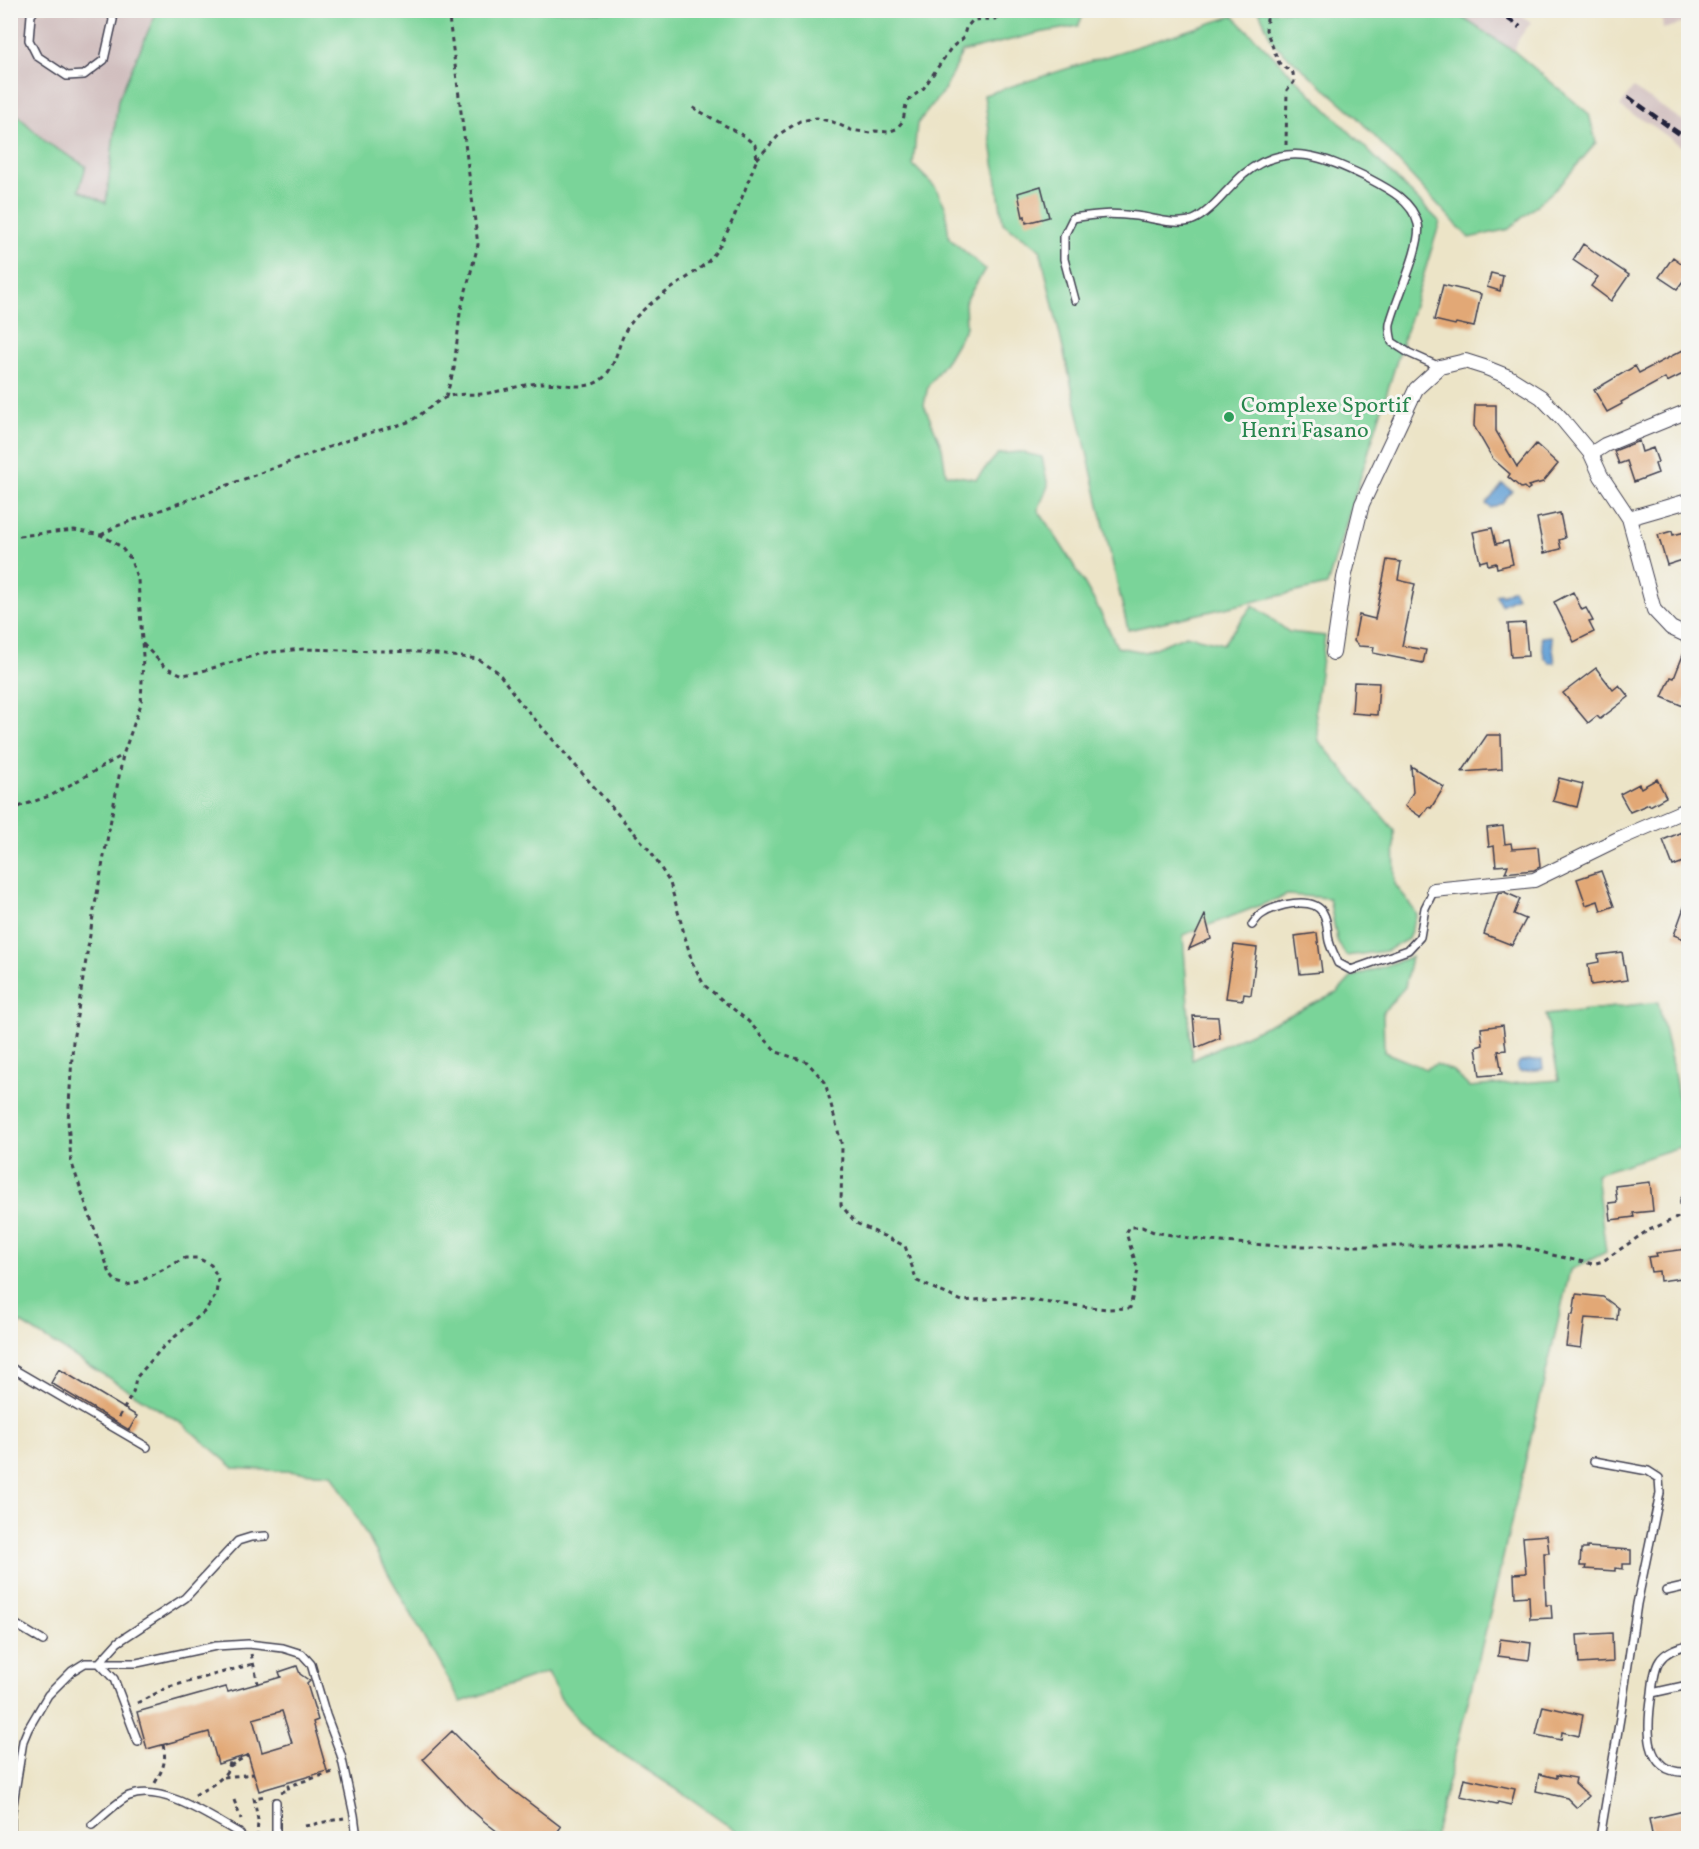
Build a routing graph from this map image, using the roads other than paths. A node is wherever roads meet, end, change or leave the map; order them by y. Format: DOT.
graph roads {
  1 [pos="35,10"];
  2 [pos="111,10"];
  3 [pos="1075,300"];
  4 [pos="1440,367"];
  5 [pos="1689,411"];
  6 [pos="1591,454"];
  7 [pos="1689,501"];
  8 [pos="1629,518"];
  9 [pos="1689,636"];
  10 [pos="1333,653"];
  11 [pos="1689,809"];
  12 [pos="1434,890"];
  13 [pos="1252,925"];
  14 [pos="10,1367"];
  15 [pos="147,1447"];
  16 [pos="1594,1461"];
  17 [pos="266,1536"];
  18 [pos="1689,1586"];
  19 [pos="1666,1591"];
  20 [pos="10,1621"];
  21 [pos="43,1641"];
  22 [pos="1689,1645"];
  23 [pos="99,1663"];
  24 [pos="1689,1684"];
  25 [pos="1652,1693"];
  26 [pos="138,1742"];
  27 [pos="1689,1772"];
  28 [pos="276,1802"];
  29 [pos="92,1825"];
  30 [pos="11,1839"];
  31 [pos="243,1839"];
  32 [pos="276,1839"];
  33 [pos="357,1839"];
  34 [pos="1600,1839"];
  1 -- 2 [label="lane"];
  3 -- 4 [label="lane"];
  4 -- 6 [label="street"];
  4 -- 10 [label="street"];
  5 -- 6 [label="street"];
  6 -- 8 [label="street"];
  7 -- 8 [label="street"];
  8 -- 9 [label="street"];
  11 -- 12 [label="street"];
  12 -- 13 [label="lane"];
  14 -- 15 [label="lane"];
  16 -- 34 [label="lane"];
  17 -- 23 [label="lane"];
  18 -- 19 [label="lane"];
  20 -- 21 [label="lane"];
  22 -- 25 [label="lane"];
  23 -- 26 [label="lane"];
  23 -- 30 [label="lane"];
  23 -- 33 [label="lane"];
  24 -- 25 [label="lane"];
  25 -- 27 [label="lane"];
  28 -- 32 [label="lane"];
  29 -- 31 [label="lane"];
}
